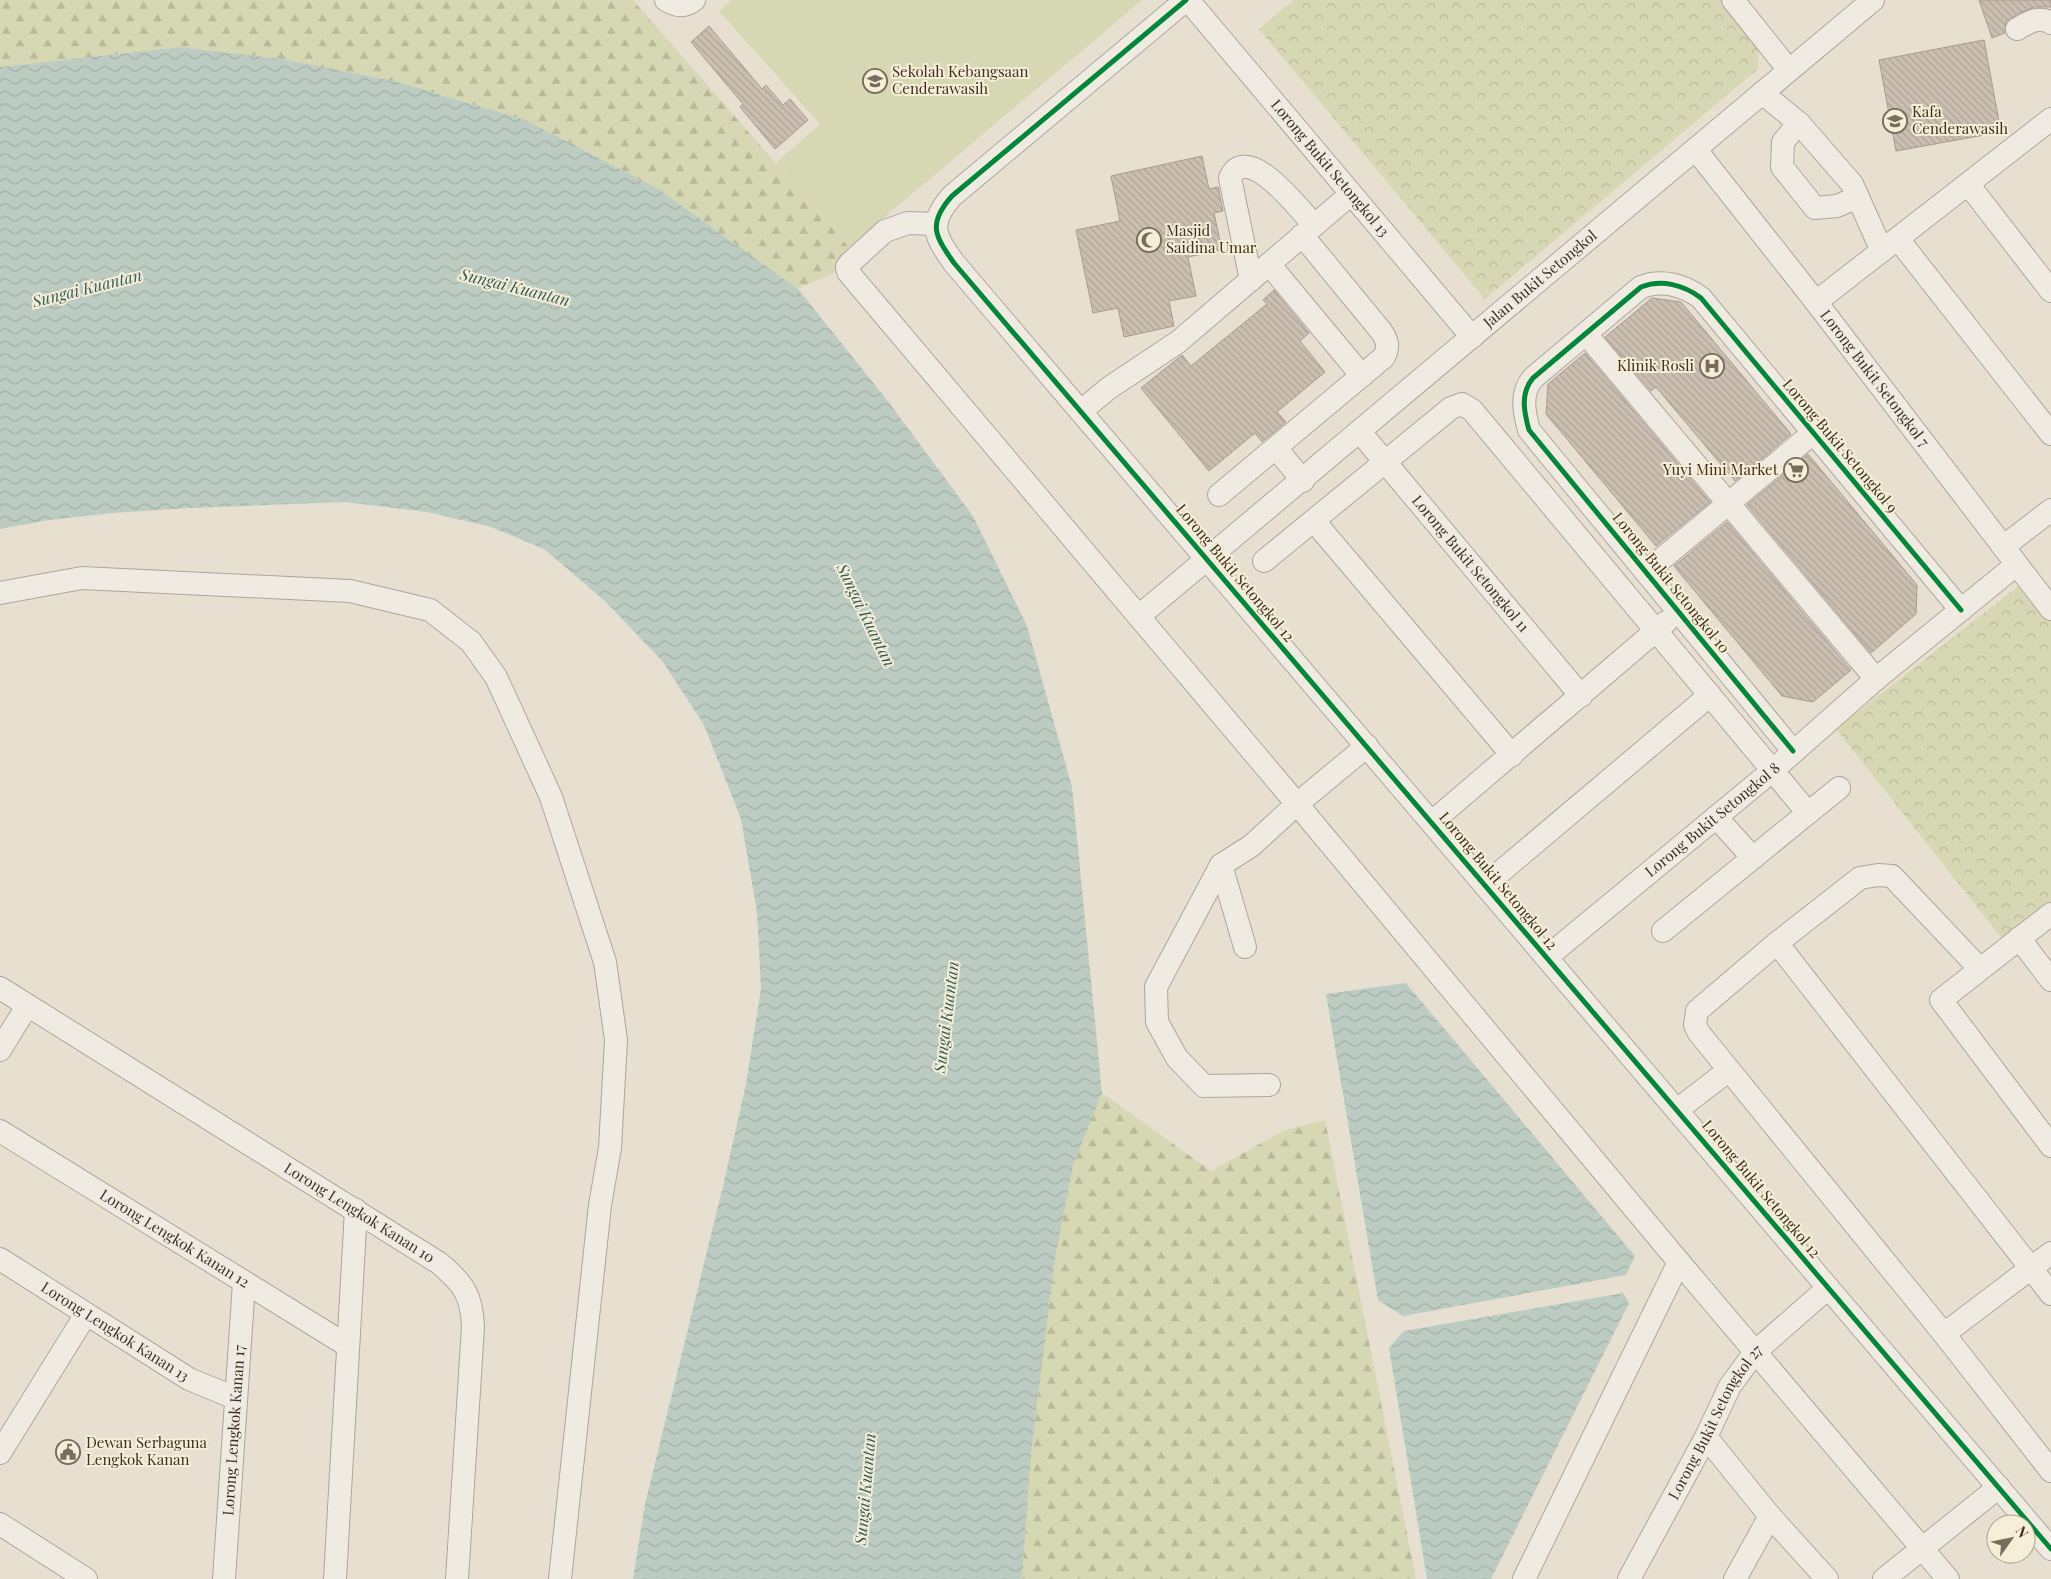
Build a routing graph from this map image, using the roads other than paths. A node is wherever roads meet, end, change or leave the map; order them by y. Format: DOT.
graph roads {
  1 [pos="666,0"];
  2 [pos="694,0"];
  3 [pos="1187,0"];
  4 [pos="1733,0"];
  5 [pos="1861,4"];
  6 [pos="2051,23"];
  7 [pos="2017,29"];
  8 [pos="1788,69"];
  9 [pos="1762,93"];
  10 [pos="1799,123"];
  11 [pos="2047,130"];
  12 [pos="1696,150"];
  13 [pos="1968,184"];
  14 [pos="1351,194"];
  15 [pos="1858,197"];
  16 [pos="936,224"];
  17 [pos="1308,230"];
  18 [pos="1890,245"];
  19 [pos="1268,264"];
  20 [pos="1250,280"];
  21 [pos="2051,291"];
  22 [pos="1816,302"];
  23 [pos="1586,334"];
  24 [pos="1472,337"];
  25 [pos="1362,376"];
  26 [pos="1081,411"];
  27 [pos="1360,432"];
  28 [pos="1813,433"];
  29 [pos="2051,434"];
  30 [pos="1276,448"];
  31 [pos="1386,463"];
  32 [pos="1303,481"];
  33 [pos="1219,495"];
  34 [pos="1730,504"];
  35 [pos="2051,510"];
  36 [pos="1314,521"];
  37 [pos="2010,556"];
  38 [pos="1208,560"];
  39 [pos="1264,562"];
  40 [pos="1646,572"];
  41 [pos="0,593"];
  42 [pos="2051,609"];
  43 [pos="1961,610"];
  44 [pos="1678,612"];
  45 [pos="1139,616"];
  46 [pos="1656,631"];
  47 [pos="1876,679"];
  48 [pos="1710,695"];
  49 [pos="1581,696"];
  50 [pos="1367,746"];
  51 [pos="1794,751"];
  52 [pos="1512,755"];
  53 [pos="1772,771"];
  54 [pos="1839,788"];
  55 [pos="1297,804"];
  56 [pos="1808,813"];
  57 [pos="1716,817"];
  58 [pos="1432,822"];
  59 [pos="1752,858"];
  60 [pos="1222,865"];
  61 [pos="1485,885"];
  62 [pos="2051,914"];
  63 [pos="1663,932"];
  64 [pos="2019,938"];
  65 [pos="1777,943"];
  66 [pos="1246,947"];
  67 [pos="2044,955"];
  68 [pos="1547,958"];
  69 [pos="1980,969"];
  70 [pos="2051,980"];
  71 [pos="0,988"];
  72 [pos="28,1006"];
  73 [pos="0,1050"];
  74 [pos="1729,1070"];
  75 [pos="1269,1085"];
  76 [pos="1677,1110"];
  77 [pos="0,1131"];
  78 [pos="2051,1146"];
  79 [pos="356,1210"];
  80 [pos="2051,1254"];
  81 [pos="0,1260"];
  82 [pos="1679,1262"];
  83 [pos="2031,1268"];
  84 [pos="244,1283"];
  85 [pos="1828,1288"];
  86 [pos="2051,1294"];
  87 [pos="86,1314"];
  88 [pos="1944,1334"];
  89 [pos="348,1346"];
  90 [pos="1755,1352"];
  91 [pos="235,1398"];
  92 [pos="1706,1437"];
  93 [pos="0,1453"];
  94 [pos="2051,1471"];
  95 [pos="1998,1487"];
  96 [pos="1770,1516"];
  97 [pos="0,1524"];
  98 [pos="1922,1547"];
  99 [pos="2051,1549"];
  100 [pos="86,1579"];
  101 [pos="224,1579"];
  102 [pos="335,1579"];
  103 [pos="457,1579"];
  104 [pos="560,1579"];
  105 [pos="1524,1579"];
  106 [pos="1629,1579"];
  107 [pos="1735,1579"];
  108 [pos="1827,1579"];
  109 [pos="1884,1579"];
  110 [pos="1948,1579"];
  1 -- 2 [label="street"];
  3 -- 14 [label="street, Lorong Bukit Setongkol 13"];
  3 -- 16 [label="street"];
  4 -- 8 [label="street"];
  5 -- 8 [label="street, Jalan Bukit Setongkol"];
  6 -- 7 [label="street"];
  8 -- 9 [label="street, Jalan Bukit Setongkol"];
  9 -- 10 [label="street"];
  9 -- 12 [label="street, Jalan Bukit Setongkol"];
  10 -- 15 [label="street"];
  10 -- 15 [label="street"];
  11 -- 13 [label="street"];
  12 -- 22 [label="street, Lorong Bukit Setongkol 7"];
  12 -- 24 [label="street, Jalan Bukit Setongkol"];
  13 -- 18 [label="street"];
  13 -- 21 [label="street"];
  14 -- 17 [label="street"];
  14 -- 24 [label="street, Lorong Bukit Setongkol 13"];
  15 -- 18 [label="street"];
  16 -- 26 [label="street, Lorong Bukit Setongkol 12"];
  16 -- 45 [label="street"];
  17 -- 19 [label="street"];
  17 -- 20 [label="street"];
  17 -- 25 [label="street"];
  18 -- 22 [label="street"];
  18 -- 29 [label="street"];
  19 -- 20 [label="street"];
  19 -- 25 [label="street"];
  20 -- 26 [label="street"];
  22 -- 37 [label="street, Lorong Bukit Setongkol 7"];
  23 -- 28 [label="street, Lorong Bukit Setongkol 9"];
  23 -- 34 [label="street"];
  23 -- 40 [label="street, Lorong Bukit Setongkol 10"];
  24 -- 27 [label="street, Jalan Bukit Setongkol"];
  25 -- 30 [label="street"];
  26 -- 38 [label="street, Lorong Bukit Setongkol 12"];
  27 -- 31 [label="street, Lorong Bukit Setongkol 11"];
  27 -- 32 [label="street, Jalan Bukit Setongkol"];
  28 -- 34 [label="street"];
  28 -- 43 [label="street, Lorong Bukit Setongkol 9"];
  30 -- 32 [label="street"];
  30 -- 33 [label="street"];
  31 -- 36 [label="street"];
  31 -- 46 [label="street"];
  31 -- 49 [label="street, Lorong Bukit Setongkol 11"];
  32 -- 38 [label="street, Jalan Bukit Setongkol"];
  34 -- 40 [label="street"];
  34 -- 47 [label="street"];
  35 -- 37 [label="street, Lorong Bukit Setongkol 8"];
  36 -- 39 [label="street"];
  36 -- 52 [label="street"];
  37 -- 42 [label="street, Lorong Bukit Setongkol 7"];
  37 -- 43 [label="street, Lorong Bukit Setongkol 8"];
  38 -- 45 [label="street, Jalan Bukit Setongkol"];
  38 -- 50 [label="street, Lorong Bukit Setongkol 12"];
  40 -- 44 [label="street, Lorong Bukit Setongkol 10"];
  41 -- 104 [label="street"];
  43 -- 47 [label="street, Lorong Bukit Setongkol 8"];
  44 -- 46 [label="street"];
  44 -- 51 [label="street, Lorong Bukit Setongkol 10"];
  45 -- 55 [label="street"];
  46 -- 48 [label="street"];
  46 -- 49 [label="street"];
  47 -- 51 [label="street, Lorong Bukit Setongkol 8"];
  48 -- 53 [label="street"];
  48 -- 61 [label="street"];
  49 -- 52 [label="street"];
  50 -- 55 [label="street"];
  50 -- 58 [label="street, Lorong Bukit Setongkol 12"];
  51 -- 53 [label="street, Lorong Bukit Setongkol 8"];
  52 -- 58 [label="street"];
  53 -- 56 [label="street"];
  53 -- 57 [label="street, Lorong Bukit Setongkol 8"];
  54 -- 56 [label="street"];
  55 -- 60 [label="street"];
  55 -- 82 [label="street"];
  56 -- 59 [label="street"];
  57 -- 59 [label="street"];
  57 -- 68 [label="street, Lorong Bukit Setongkol 8"];
  58 -- 61 [label="street, Lorong Bukit Setongkol 12"];
  59 -- 63 [label="street"];
  60 -- 66 [label="street"];
  60 -- 75 [label="street"];
  61 -- 68 [label="street, Lorong Bukit Setongkol 12"];
  62 -- 64 [label="street"];
  64 -- 67 [label="street"];
  64 -- 69 [label="street"];
  65 -- 69 [label="street"];
  65 -- 74 [label="street"];
  65 -- 83 [label="street"];
  67 -- 70 [label="street"];
  68 -- 76 [label="street, Lorong Bukit Setongkol 12"];
  69 -- 78 [label="street"];
  71 -- 72 [label="street, Lorong Lengkok Kanan 10"];
  72 -- 73 [label="street"];
  72 -- 79 [label="street, Lorong Lengkok Kanan 10"];
  74 -- 76 [label="street"];
  74 -- 88 [label="street"];
  76 -- 85 [label="street, Lorong Bukit Setongkol 12"];
  77 -- 84 [label="street, Lorong Lengkok Kanan 12"];
  79 -- 89 [label="street"];
  79 -- 103 [label="street, Lorong Lengkok Kanan 10"];
  80 -- 83 [label="street"];
  81 -- 87 [label="street, Lorong Lengkok Kanan 13"];
  82 -- 90 [label="street"];
  82 -- 105 [label="street"];
  83 -- 86 [label="street"];
  83 -- 88 [label="street"];
  84 -- 89 [label="street, Lorong Lengkok Kanan 12"];
  84 -- 91 [label="street, Lorong Lengkok Kanan 17"];
  85 -- 90 [label="street, Lorong Bukit Setongkol 27"];
  85 -- 95 [label="street, Lorong Bukit Setongkol 12"];
  87 -- 91 [label="street, Lorong Lengkok Kanan 13"];
  87 -- 93 [label="street"];
  88 -- 94 [label="street"];
  89 -- 102 [label="street"];
  90 -- 92 [label="street, Lorong Bukit Setongkol 27"];
  90 -- 98 [label="street"];
  91 -- 101 [label="street, Lorong Lengkok Kanan 17"];
  92 -- 96 [label="street"];
  92 -- 106 [label="street, Lorong Bukit Setongkol 27"];
  95 -- 98 [label="street"];
  95 -- 99 [label="street, Lorong Bukit Setongkol 12"];
  96 -- 107 [label="street"];
  96 -- 108 [label="street"];
  97 -- 100 [label="street"];
  98 -- 109 [label="street"];
  98 -- 110 [label="street"];
}
